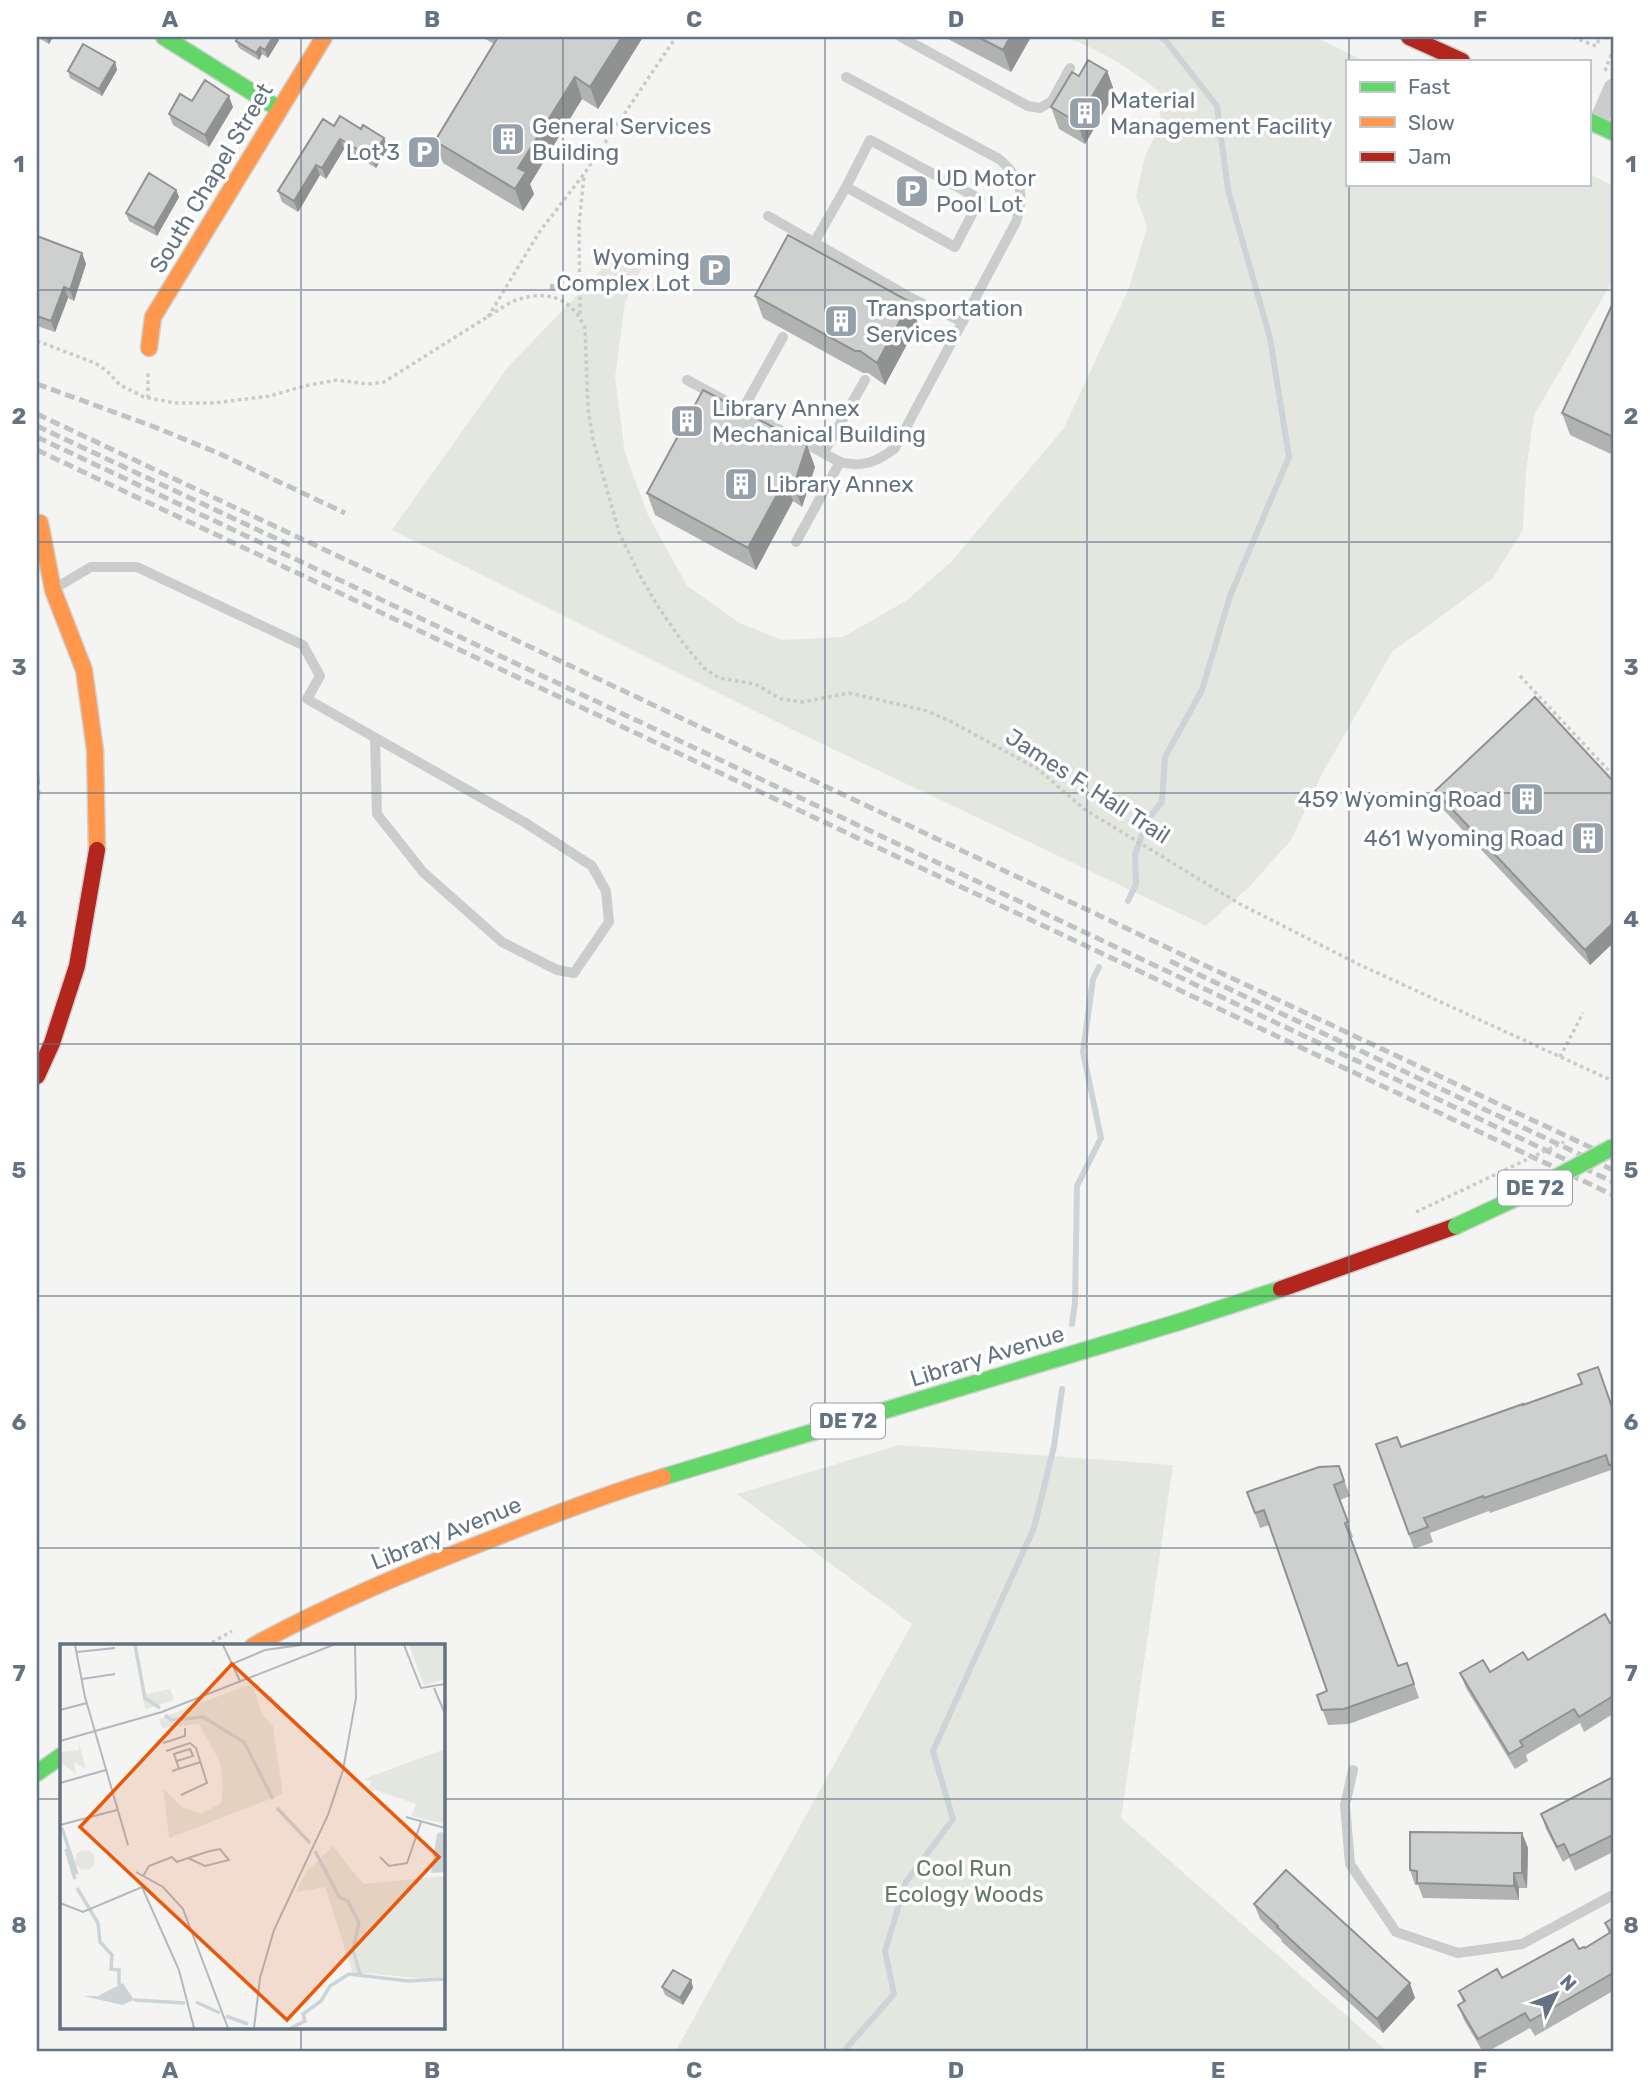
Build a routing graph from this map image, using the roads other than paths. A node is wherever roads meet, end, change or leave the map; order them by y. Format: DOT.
graph roads {
  1 [pos="164,37"];
  2 [pos="324,37"];
  3 [pos="901,37"];
  4 [pos="1409,37"];
  5 [pos="1460,60"];
  6 [pos="1070,68"];
  7 [pos="846,77"];
  8 [pos="1613,88"];
  9 [pos="279,109"];
  10 [pos="1600,126"];
  11 [pos="846,187"];
  12 [pos="768,216"];
  13 [pos="814,243"];
  14 [pos="962,322"];
  15 [pos="783,337"];
  16 [pos="149,348"];
  17 [pos="687,380"];
  18 [pos="865,380"];
  19 [pos="743,409"];
  20 [pos="824,452"];
  21 [pos="840,462"];
  22 [pos="40,523"];
  23 [pos="796,542"];
  24 [pos="54,590"];
  25 [pos="375,738"];
  26 [pos="37,1076"];
  27 [pos="1613,1147"];
  28 [pos="257,1644"];
  29 [pos="60,1757"];
  30 [pos="1353,1770"];
  31 [pos="37,1773"];
  32 [pos="1613,1895"];
  1 -- 9 [label="main road"];
  2 -- 9 [label="main road, South Chapel Street"];
  3 -- 6 [label="lane"];
  4 -- 5 [label="main road"];
  7 -- 14 [label="lane"];
  8 -- 10 [label="street"];
  9 -- 16 [label="main road, South Chapel Street"];
  11 -- 11 [label="lane"];
  11 -- 13 [label="lane"];
  12 -- 13 [label="lane"];
  13 -- 14 [label="lane"];
  14 -- 21 [label="lane"];
  15 -- 19 [label="lane"];
  17 -- 19 [label="lane"];
  18 -- 20 [label="lane"];
  19 -- 20 [label="lane"];
  20 -- 21 [label="lane"];
  21 -- 23 [label="lane"];
  22 -- 24 [label="main road"];
  24 -- 25 [label="lane"];
  24 -- 26 [label="main road"];
  25 -- 25 [label="lane"];
  27 -- 28 [label="main road, Library Avenue / DE 72, bridge"];
  29 -- 31 [label="main road"];
  30 -- 32 [label="lane"];
}
